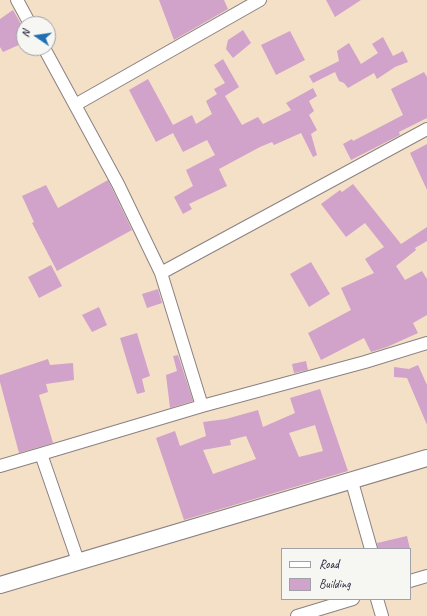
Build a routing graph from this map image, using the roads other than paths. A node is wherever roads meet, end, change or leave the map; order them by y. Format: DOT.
graph roads {
  1 [pos="17,0"];
  2 [pos="260,0"];
  3 [pos="26,16"];
  4 [pos="48,56"];
  5 [pos="75,105"];
  6 [pos="427,129"];
  7 [pos="161,274"];
  8 [pos="427,343"];
  9 [pos="202,406"];
  10 [pos="41,454"];
  11 [pos="427,458"];
  12 [pos="0,466"];
  13 [pos="352,482"];
  14 [pos="371,548"];
  15 [pos="78,561"];
  16 [pos="427,576"];
  17 [pos="411,581"];
  18 [pos="0,585"];
  19 [pos="350,600"];
  20 [pos="377,600"];
  21 [pos="296,616"];
  22 [pos="382,616"];
  1 -- 3 [label="street"];
  2 -- 5 [label="street"];
  4 -- 5 [label="street"];
  5 -- 7 [label="street"];
  6 -- 7 [label="street"];
  7 -- 9 [label="street"];
  8 -- 9 [label="street"];
  9 -- 10 [label="street"];
  10 -- 12 [label="street"];
  10 -- 15 [label="street"];
  11 -- 13 [label="street"];
  13 -- 14 [label="street"];
  13 -- 15 [label="street"];
  15 -- 18 [label="street"];
  16 -- 17 [label="street"];
  19 -- 21 [label="street"];
  20 -- 22 [label="street"];
}
